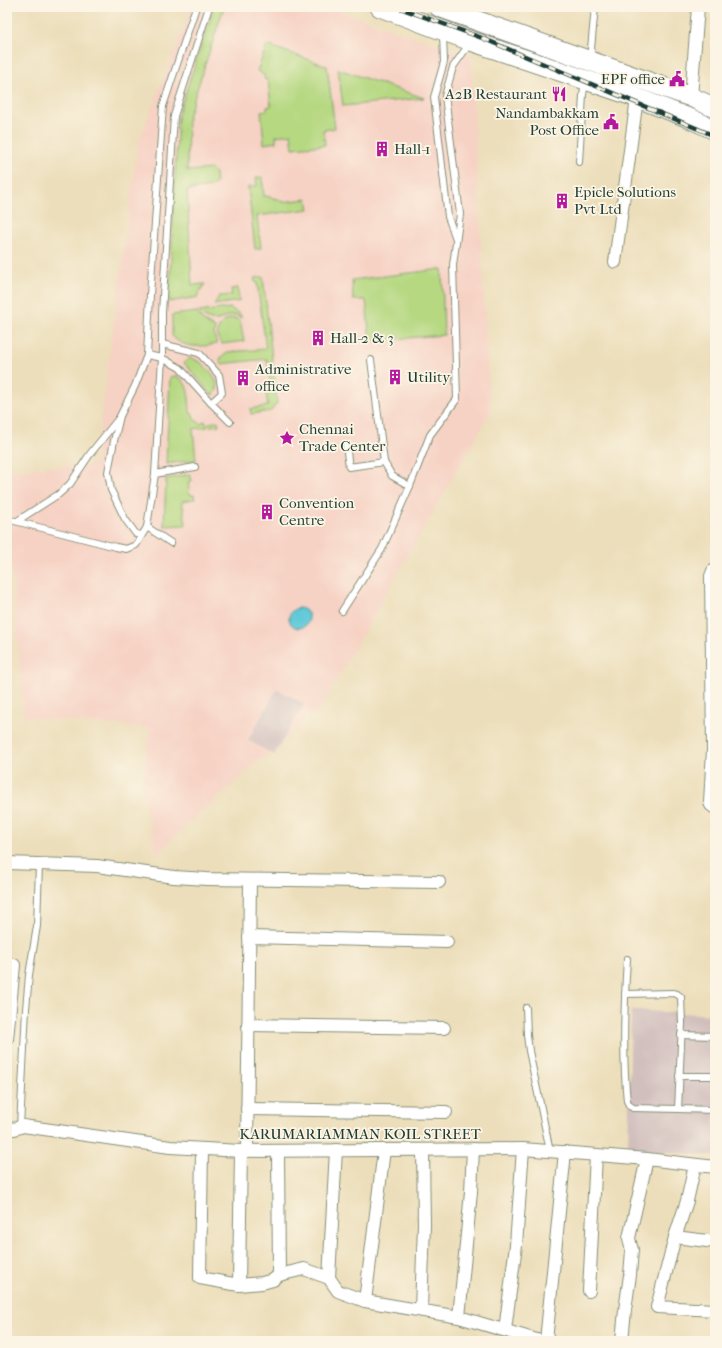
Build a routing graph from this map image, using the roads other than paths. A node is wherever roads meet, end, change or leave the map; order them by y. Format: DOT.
graph roads {
  1 [pos="196,7"];
  2 [pos="209,7"];
  3 [pos="380,7"];
  4 [pos="439,7"];
  5 [pos="595,7"];
  6 [pos="698,7"];
  7 [pos="473,13"];
  8 [pos="443,30"];
  9 [pos="471,41"];
  10 [pos="590,61"];
  11 [pos="611,68"];
  12 [pos="585,81"];
  13 [pos="604,87"];
  14 [pos="691,97"];
  15 [pos="637,98"];
  16 [pos="715,108"];
  17 [pos="715,130"];
  18 [pos="578,162"];
  19 [pos="457,243"];
  20 [pos="615,262"];
  21 [pos="162,344"];
  22 [pos="147,355"];
  23 [pos="162,358"];
  24 [pos="371,360"];
  25 [pos="211,403"];
  26 [pos="120,416"];
  27 [pos="230,422"];
  28 [pos="346,445"];
  29 [pos="384,462"];
  30 [pos="195,467"];
  31 [pos="155,474"];
  32 [pos="410,486"];
  33 [pos="7,519"];
  34 [pos="17,521"];
  35 [pos="147,527"];
  36 [pos="141,535"];
  37 [pos="171,544"];
  38 [pos="715,570"];
  39 [pos="342,611"];
  40 [pos="714,625"];
  41 [pos="714,695"];
  42 [pos="714,750"];
  43 [pos="715,808"];
  44 [pos="7,863"];
  45 [pos="39,864"];
  46 [pos="250,880"];
  47 [pos="438,882"];
  48 [pos="249,937"];
  49 [pos="447,942"];
  50 [pos="627,959"];
  51 [pos="7,964"];
  52 [pos="625,994"];
  53 [pos="526,1008"];
  54 [pos="8,1023"];
  55 [pos="248,1025"];
  56 [pos="444,1028"];
  57 [pos="681,1035"];
  58 [pos="715,1036"];
  59 [pos="7,1039"];
  60 [pos="679,1076"];
  61 [pos="715,1076"];
  62 [pos="247,1109"];
  63 [pos="678,1109"];
  64 [pos="715,1110"];
  65 [pos="446,1112"];
  66 [pos="20,1127"];
  67 [pos="7,1128"];
  68 [pos="202,1149"];
  69 [pos="473,1149"];
  70 [pos="523,1149"];
  71 [pos="336,1150"];
  72 [pos="384,1150"];
  73 [pos="423,1150"];
  74 [pos="244,1151"];
  75 [pos="278,1151"];
  76 [pos="550,1151"];
  77 [pos="565,1152"];
  78 [pos="596,1155"];
  79 [pos="647,1159"];
  80 [pos="696,1165"];
  81 [pos="715,1167"];
  82 [pos="675,1237"];
  83 [pos="715,1242"];
  84 [pos="280,1275"];
  85 [pos="329,1278"];
  86 [pos="239,1284"];
  87 [pos="589,1290"];
  88 [pos="365,1301"];
  89 [pos="421,1310"];
  90 [pos="715,1310"];
  91 [pos="460,1317"];
  92 [pos="505,1330"];
  93 [pos="540,1341"];
  94 [pos="546,1341"];
  95 [pos="622,1341"];
  1 -- 22 [label="lane"];
  2 -- 21 [label="lane"];
  3 -- 8 [label="main road"];
  4 -- 7 [label="main road"];
  5 -- 10 [label="lane"];
  6 -- 14 [label="street"];
  7 -- 10 [label="main road"];
  8 -- 9 [label="main road"];
  8 -- 19 [label="lane"];
  9 -- 12 [label="main road"];
  9 -- 19 [label="lane"];
  10 -- 11 [label="main road"];
  11 -- 13 [label="main road"];
  11 -- 14 [label="main road"];
  12 -- 13 [label="main road"];
  12 -- 18 [label="lane"];
  13 -- 15 [label="main road"];
  14 -- 16 [label="main road"];
  15 -- 17 [label="main road"];
  15 -- 20 [label="street"];
  19 -- 32 [label="lane"];
  21 -- 23 [label="lane"];
  21 -- 25 [label="lane"];
  22 -- 23 [label="lane"];
  22 -- 26 [label="lane"];
  23 -- 25 [label="lane"];
  23 -- 31 [label="lane"];
  24 -- 29 [label="lane"];
  25 -- 27 [label="lane"];
  26 -- 34 [label="lane"];
  26 -- 36 [label="lane"];
  28 -- 29 [label="lane"];
  29 -- 32 [label="lane"];
  30 -- 31 [label="lane"];
  31 -- 35 [label="lane"];
  32 -- 39 [label="lane"];
  33 -- 34 [label="lane"];
  34 -- 36 [label="lane"];
  35 -- 36 [label="lane"];
  35 -- 37 [label="lane"];
  38 -- 40 [label="street"];
  40 -- 41 [label="street"];
  41 -- 42 [label="street"];
  42 -- 43 [label="street"];
  44 -- 45 [label="street"];
  45 -- 46 [label="street"];
  45 -- 66 [label="lane"];
  46 -- 47 [label="street"];
  46 -- 48 [label="street"];
  48 -- 49 [label="street"];
  48 -- 55 [label="street"];
  50 -- 52 [label="lane"];
  51 -- 54 [label="street"];
  52 -- 57 [label="lane"];
  52 -- 63 [label="lane"];
  53 -- 76 [label="lane"];
  54 -- 59 [label="street"];
  55 -- 56 [label="street"];
  55 -- 62 [label="street"];
  57 -- 58 [label="lane"];
  57 -- 60 [label="lane"];
  60 -- 61 [label="lane"];
  60 -- 63 [label="lane"];
  62 -- 65 [label="street"];
  62 -- 74 [label="street"];
  63 -- 64 [label="lane"];
  66 -- 67 [label="street, KARUMARIAMMAN KOIL STREET"];
  66 -- 68 [label="street, KARUMARIAMMAN KOIL STREET"];
  68 -- 74 [label="street, KARUMARIAMMAN KOIL STREET"];
  68 -- 86 [label="street"];
  69 -- 70 [label="street, KARUMARIAMMAN KOIL STREET"];
  69 -- 73 [label="street, KARUMARIAMMAN KOIL STREET"];
  69 -- 91 [label="street"];
  70 -- 76 [label="street, KARUMARIAMMAN KOIL STREET"];
  70 -- 92 [label="street"];
  71 -- 72 [label="street, KARUMARIAMMAN KOIL STREET"];
  71 -- 75 [label="street, KARUMARIAMMAN KOIL STREET"];
  71 -- 85 [label="street"];
  72 -- 73 [label="street, KARUMARIAMMAN KOIL STREET"];
  72 -- 88 [label="street"];
  73 -- 89 [label="street"];
  74 -- 75 [label="street, KARUMARIAMMAN KOIL STREET"];
  74 -- 86 [label="street"];
  75 -- 84 [label="street"];
  76 -- 77 [label="street, KARUMARIAMMAN KOIL STREET"];
  77 -- 78 [label="street, KARUMARIAMMAN KOIL STREET"];
  77 -- 94 [label="street"];
  78 -- 79 [label="street, KARUMARIAMMAN KOIL STREET"];
  78 -- 87 [label="street"];
  79 -- 80 [label="street, KARUMARIAMMAN KOIL STREET"];
  79 -- 95 [label="street"];
  80 -- 81 [label="street, KARUMARIAMMAN KOIL STREET"];
  80 -- 82 [label="street"];
  82 -- 83 [label="street"];
  82 -- 90 [label="street"];
  84 -- 85 [label="street"];
  84 -- 86 [label="street"];
  85 -- 88 [label="street"];
  88 -- 89 [label="street"];
  89 -- 91 [label="street"];
  91 -- 92 [label="street"];
  92 -- 93 [label="street"];
}
